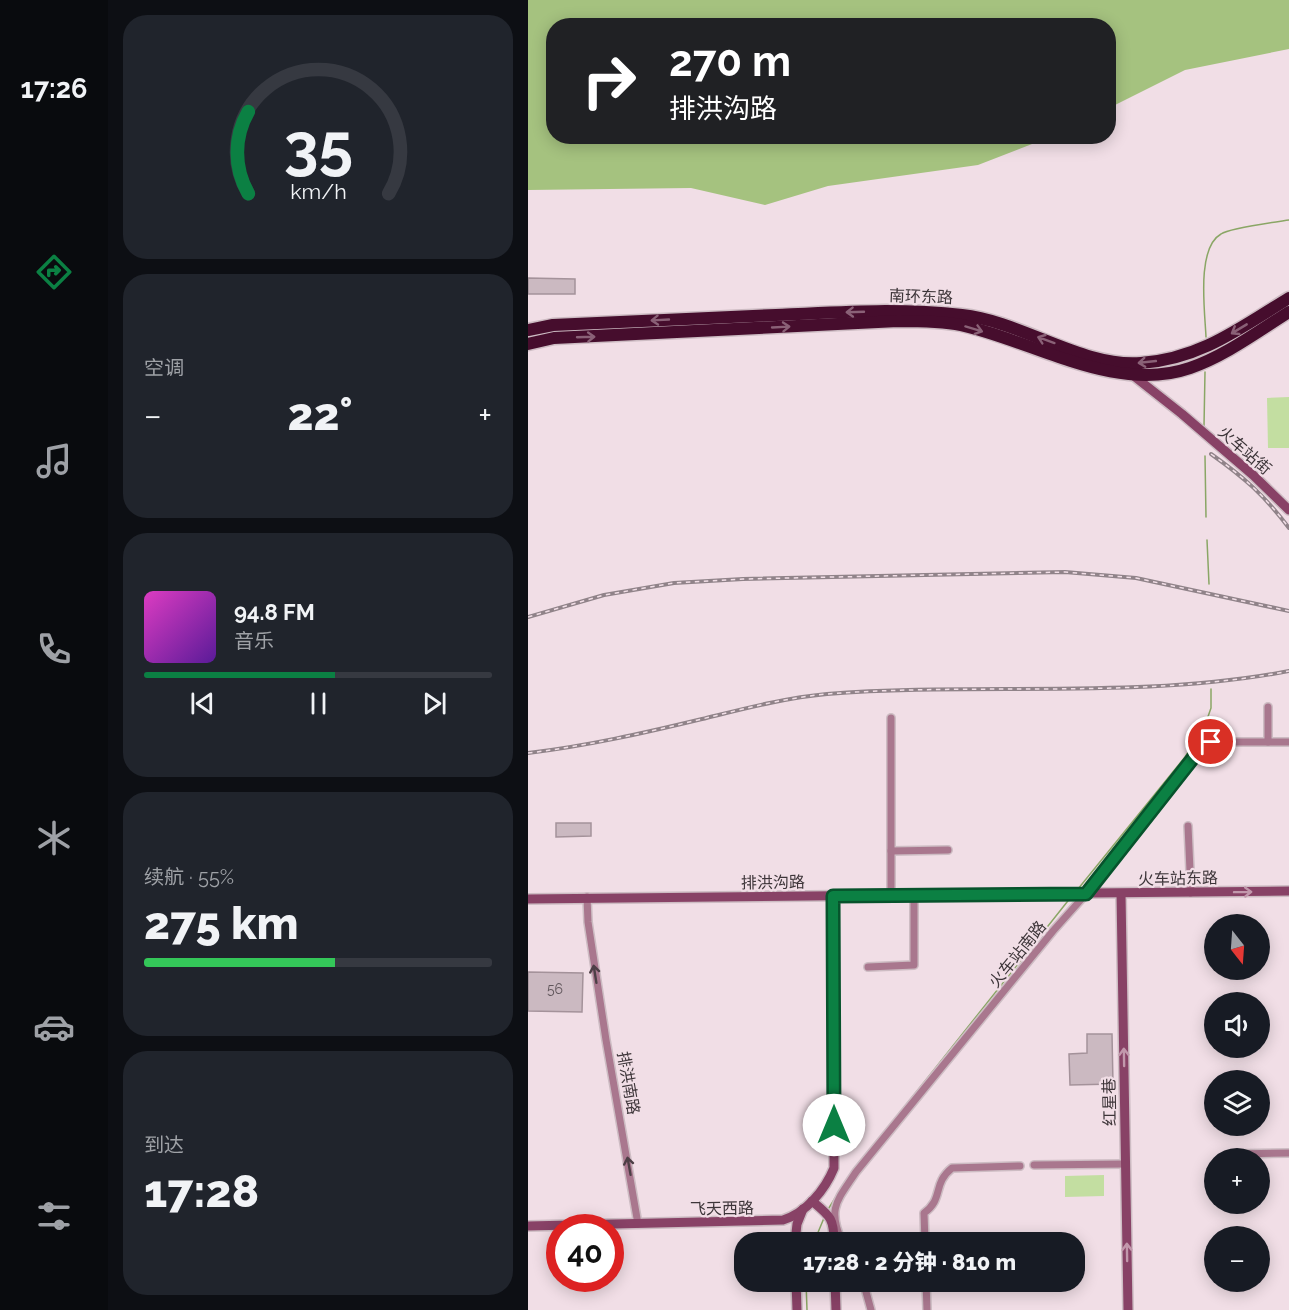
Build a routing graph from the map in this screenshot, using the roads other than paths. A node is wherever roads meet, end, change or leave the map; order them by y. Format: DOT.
graph roads {
  1 [pos="1289,298"];
  2 [pos="1289,312"];
  3 [pos="528,330"];
  4 [pos="528,344"];
  5 [pos="1122,363"];
  6 [pos="1131,376"];
  7 [pos="1289,510"];
  8 [pos="1268,707"];
  9 [pos="891,718"];
  10 [pos="1268,742"];
  11 [pos="1289,742"];
  12 [pos="1188,826"];
  13 [pos="891,850"];
  14 [pos="948,850"];
  15 [pos="1289,891"];
  16 [pos="1191,892"];
  17 [pos="1068,894"];
  18 [pos="1084,894"];
  19 [pos="1121,894"];
  20 [pos="914,895"];
  21 [pos="833,896"];
  22 [pos="891,896"];
  23 [pos="587,897"];
  24 [pos="528,899"];
  25 [pos="868,967"];
  26 [pos="1270,1153"];
  27 [pos="1289,1153"];
  28 [pos="1125,1164"];
  29 [pos="1034,1165"];
  30 [pos="1020,1166"];
  31 [pos="812,1201"];
  32 [pos="803,1209"];
  33 [pos="829,1217"];
  34 [pos="638,1224"];
  35 [pos="528,1226"];
  36 [pos="796,1232"];
  37 [pos="832,1232"];
  38 [pos="837,1232"];
  39 [pos="925,1232"];
  40 [pos="796,1292"];
  41 [pos="836,1292"];
  42 [pos="866,1292"];
  43 [pos="926,1292"];
  44 [pos="797,1310"];
  45 [pos="836,1310"];
  46 [pos="871,1310"];
  47 [pos="927,1310"];
  48 [pos="1128,1310"];
  1 -- 5 [label="highway, 南环东路, one-way"];
  2 -- 6 [label="highway, 南环东路"];
  5 -- 3 [label="highway, 南环东路, one-way"];
  4 -- 6 [label="highway, 南环东路, one-way"];
  5 -- 6 [label="main road, 火车站街"];
  6 -- 7 [label="main road, 火车站街"];
  8 -- 10 [label="street"];
  9 -- 13 [label="street"];
  10 -- 11 [label="street, 火车站南路"];
  10 -- 18 [label="street, 火车站南路"];
  12 -- 16 [label="street"];
  13 -- 14 [label="street"];
  13 -- 22 [label="street"];
  16 -- 15 [label="main road, 火车站东路, one-way"];
  16 -- 19 [label="main road, 火车站东路"];
  17 -- 18 [label="main road, 火车站东路"];
  17 -- 20 [label="main road, 排洪沟路"];
  18 -- 19 [label="main road, 火车站东路"];
  18 -- 33 [label="street, 火车站南路"];
  28 -- 19 [label="main road, 红星巷, one-way"];
  20 -- 22 [label="main road, 排洪沟路"];
  20 -- 25 [label="street"];
  21 -- 22 [label="main road, 排洪沟路"];
  21 -- 23 [label="main road, 排洪沟路"];
  21 -- 31 [label="main road"];
  23 -- 24 [label="main road"];
  34 -- 23 [label="street, 排洪南路, one-way"];
  26 -- 27 [label="street"];
  28 -- 29 [label="street"];
  48 -- 28 [label="main road, 红星巷, one-way"];
  30 -- 39 [label="street"];
  31 -- 32 [label="main road"];
  31 -- 33 [label="main road"];
  32 -- 34 [label="main road, 飞天西路"];
  32 -- 36 [label="main road"];
  33 -- 37 [label="main road"];
  33 -- 38 [label="street"];
  34 -- 35 [label="main road"];
  40 -- 44 [label="main road"];
  41 -- 45 [label="main road"];
  42 -- 46 [label="street"];
  43 -- 47 [label="street"];
}
